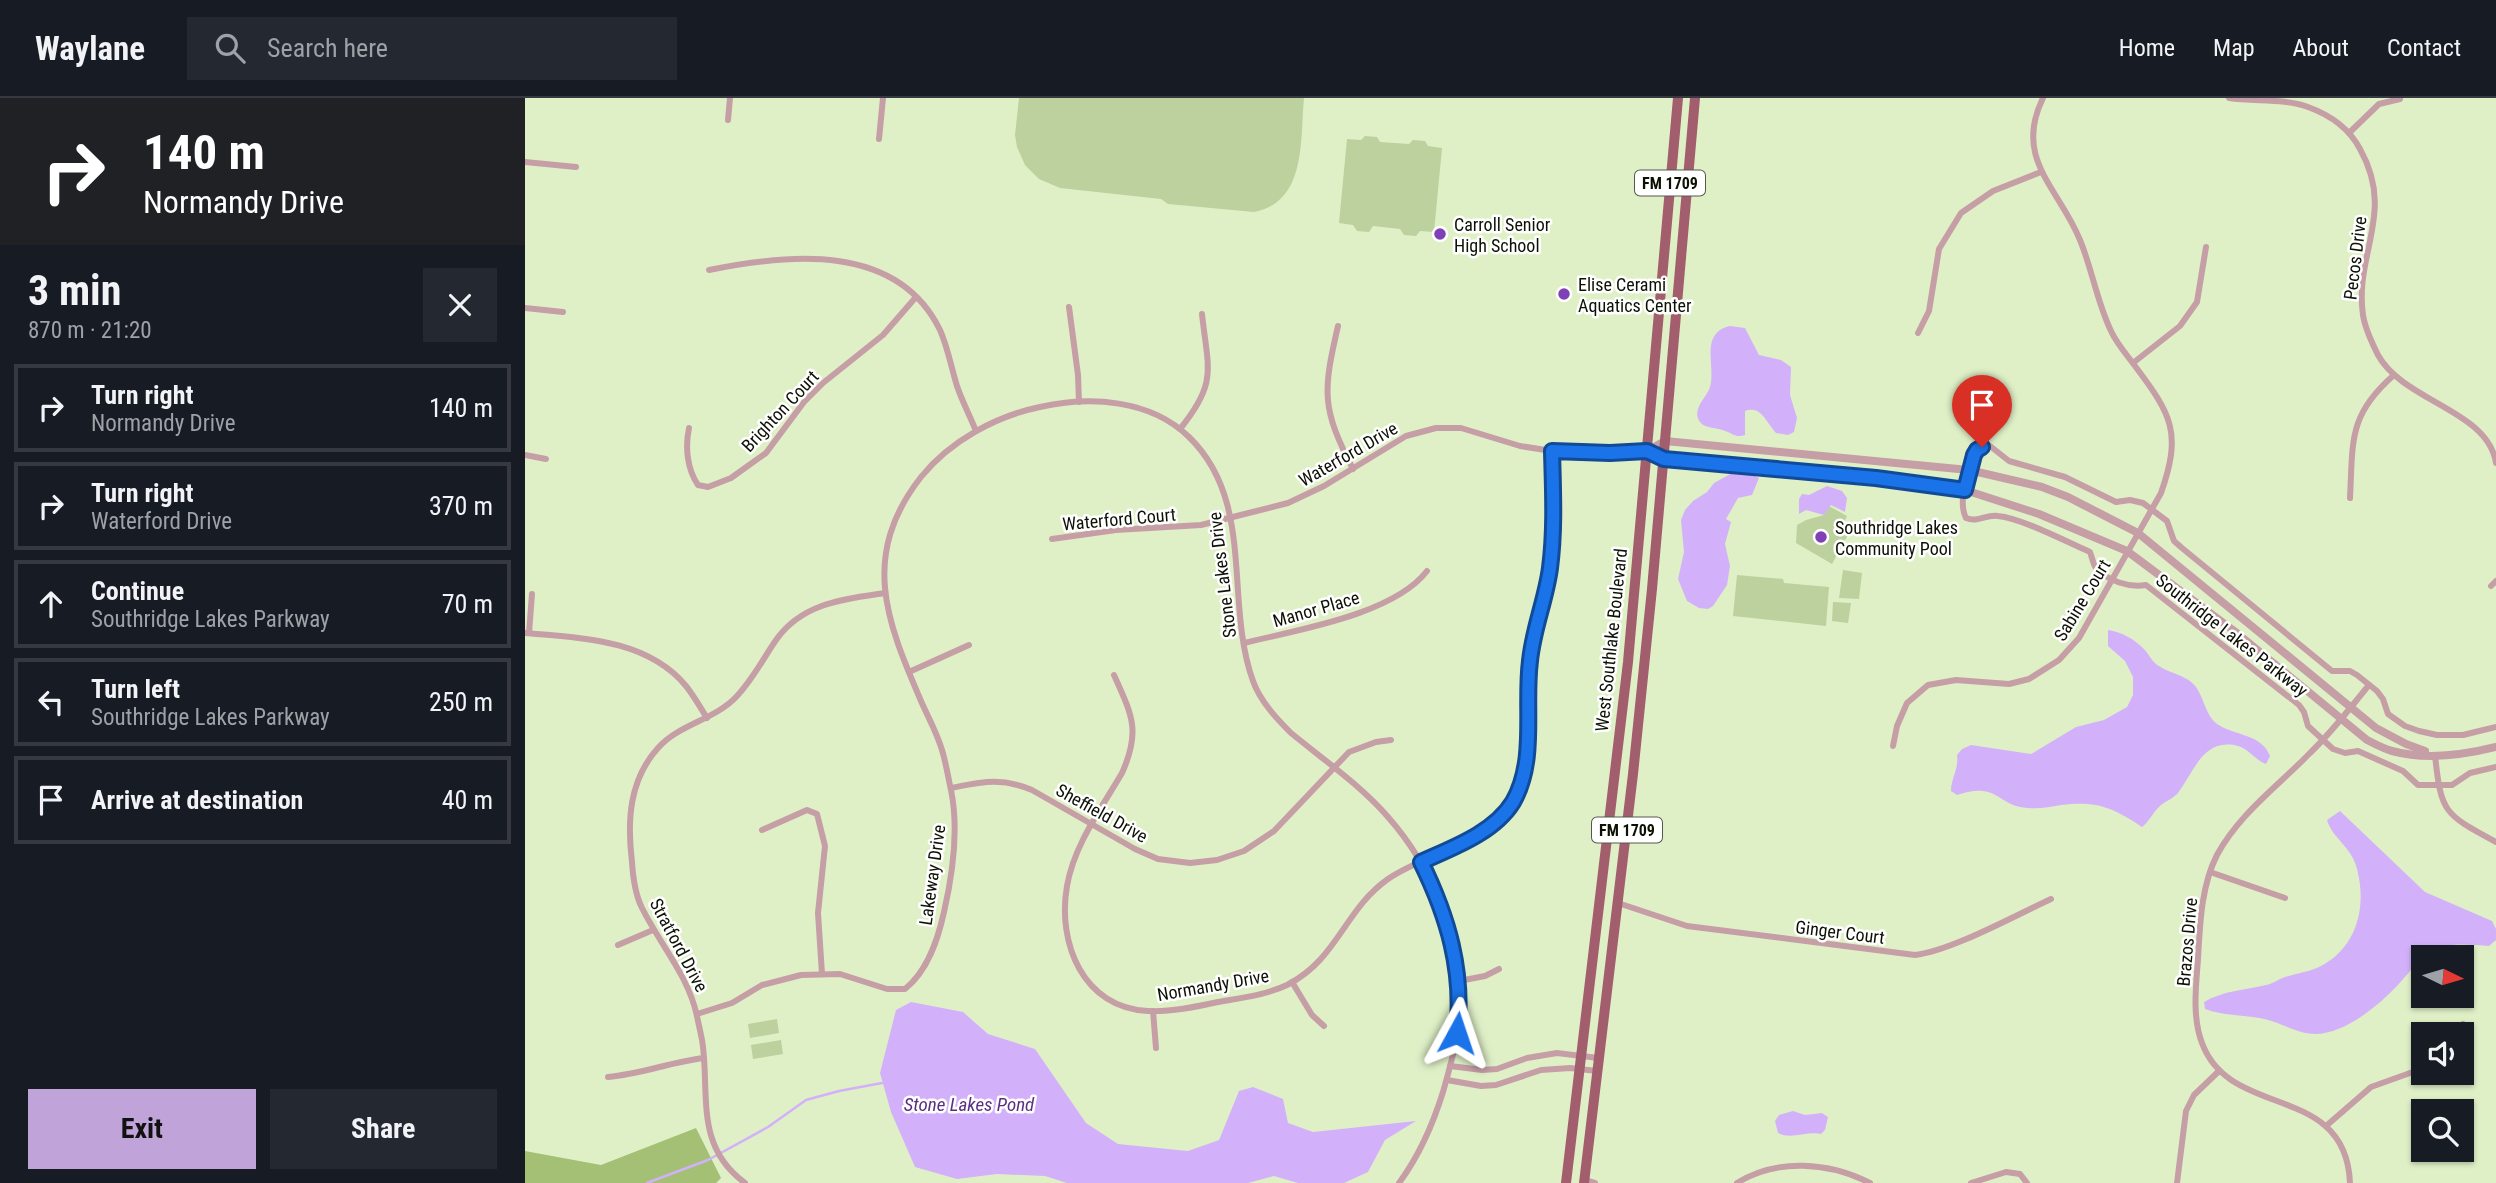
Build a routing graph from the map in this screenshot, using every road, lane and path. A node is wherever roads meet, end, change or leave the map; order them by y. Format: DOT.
graph roads {
  1 [pos="730,98"];
  2 [pos="883,98"];
  3 [pos="1678,98"];
  4 [pos="1695,98"];
  5 [pos="2043,98"];
  6 [pos="2229,98"];
  7 [pos="2400,99"];
  8 [pos="728,120"];
  9 [pos="2349,133"];
  10 [pos="879,139"];
  11 [pos="525,162"];
  12 [pos="576,167"];
  13 [pos="2041,172"];
  14 [pos="2206,247"];
  15 [pos="709,270"];
  16 [pos="916,297"];
  17 [pos="1069,307"];
  18 [pos="525,308"];
  19 [pos="563,312"];
  20 [pos="1202,314"];
  21 [pos="1338,326"];
  22 [pos="1918,333"];
  23 [pos="2133,363"];
  24 [pos="2394,375"];
  25 [pos="1079,402"];
  26 [pos="689,428"];
  27 [pos="1180,429"];
  28 [pos="976,431"];
  29 [pos="1665,441"];
  30 [pos="1552,451"];
  31 [pos="1647,451"];
  32 [pos="525,455"];
  33 [pos="2496,457"];
  34 [pos="546,459"];
  35 [pos="1664,459"];
  36 [pos="2496,463"];
  37 [pos="1353,469"];
  38 [pos="1969,470"];
  39 [pos="1965,490"];
  40 [pos="2350,498"];
  41 [pos="2151,509"];
  42 [pos="1231,519"];
  43 [pos="2138,533"];
  44 [pos="1052,539"];
  45 [pos="2127,551"];
  46 [pos="1426,571"];
  47 [pos="2112,578"];
  48 [pos="884,593"];
  49 [pos="532,594"];
  50 [pos="527,633"];
  51 [pos="1244,643"];
  52 [pos="969,645"];
  53 [pos="909,672"];
  54 [pos="1114,676"];
  55 [pos="2369,685"];
  56 [pos="2351,707"];
  57 [pos="706,718"];
  58 [pos="2341,720"];
  59 [pos="2496,727"];
  60 [pos="1391,740"];
  61 [pos="2323,740"];
  62 [pos="1893,746"];
  63 [pos="2496,747"];
  64 [pos="2435,755"];
  65 [pos="2496,767"];
  66 [pos="1333,768"];
  67 [pos="2438,786"];
  68 [pos="951,788"];
  69 [pos="1092,824"];
  70 [pos="762,830"];
  71 [pos="2496,842"];
  72 [pos="1421,862"];
  73 [pos="2210,872"];
  74 [pos="2285,898"];
  75 [pos="2051,899"];
  76 [pos="1618,903"];
  77 [pos="653,930"];
  78 [pos="618,945"];
  79 [pos="1499,969"];
  80 [pos="822,974"];
  81 [pos="1459,981"];
  82 [pos="1292,982"];
  83 [pos="1153,1011"];
  84 [pos="697,1013"];
  85 [pos="1324,1026"];
  86 [pos="1156,1048"];
  87 [pos="1581,1055"];
  88 [pos="704,1058"];
  89 [pos="1598,1058"];
  90 [pos="1450,1066"];
  91 [pos="1580,1069"];
  92 [pos="1597,1071"];
  93 [pos="2219,1071"];
  94 [pos="2411,1073"];
  95 [pos="608,1077"];
  96 [pos="1447,1080"];
  97 [pos="2326,1126"];
  98 [pos="1587,1182"];
  99 [pos="745,1183"];
  100 [pos="1399,1183"];
  101 [pos="1566,1183"];
  102 [pos="1737,1183"];
  103 [pos="1870,1183"];
  104 [pos="1971,1183"];
  105 [pos="2027,1183"];
  106 [pos="2177,1183"];
  107 [pos="2350,1183"];
  1 -- 8 [label="street"];
  2 -- 10 [label="street"];
  3 -- 31 [label="main road, West Southlake Boulevard / FM 1709"];
  4 -- 29 [label="main road, West Southlake Boulevard / FM 1709"];
  5 -- 13 [label="street"];
  6 -- 9 [label="street, Pecos Drive"];
  7 -- 9 [label="street"];
  9 -- 24 [label="street, Pecos Drive"];
  11 -- 12 [label="street"];
  13 -- 22 [label="street"];
  13 -- 23 [label="street"];
  14 -- 23 [label="street"];
  15 -- 16 [label="street"];
  16 -- 26 [label="street, Brighton Court"];
  16 -- 28 [label="street"];
  17 -- 25 [label="street"];
  18 -- 19 [label="street"];
  20 -- 27 [label="street"];
  21 -- 37 [label="street"];
  23 -- 41 [label="street"];
  24 -- 33 [label="street, Pecos Drive"];
  24 -- 40 [label="street"];
  25 -- 27 [label="street, Stone Lakes Drive"];
  25 -- 28 [label="street, Stone Lakes Drive"];
  27 -- 42 [label="street, Stone Lakes Drive"];
  28 -- 48 [label="street, Stone Lakes Drive"];
  29 -- 31 [label="street"];
  29 -- 35 [label="main road, West Southlake Boulevard / FM 1709"];
  29 -- 38 [label="street, Southridge Lakes Parkway"];
  30 -- 31 [label="street, Waterford Drive"];
  30 -- 37 [label="street, Waterford Drive"];
  30 -- 72 [label="street, Normandy Drive"];
  31 -- 35 [label="street, Southridge Lakes Parkway"];
  31 -- 87 [label="main road, West Southlake Boulevard / FM 1709"];
  32 -- 34 [label="street"];
  33 -- 36 [label="street, Pecos Drive"];
  35 -- 39 [label="street, Southridge Lakes Parkway"];
  35 -- 76 [label="main road, West Southlake Boulevard / FM 1709"];
  37 -- 42 [label="street, Waterford Drive"];
  38 -- 39 [label="street"];
  38 -- 41 [label="street"];
  38 -- 43 [label="street, Southridge Lakes Parkway"];
  39 -- 45 [label="street, Southridge Lakes Parkway"];
  39 -- 47 [label="street"];
  41 -- 43 [label="street"];
  41 -- 55 [label="street, Southridge Lakes Parkway"];
  42 -- 44 [label="street, Waterford Court"];
  42 -- 51 [label="street, Stone Lakes Drive"];
  43 -- 45 [label="street"];
  43 -- 56 [label="street, Southridge Lakes Parkway"];
  45 -- 47 [label="street, Sabine Court"];
  45 -- 58 [label="street, Southridge Lakes Parkway"];
  46 -- 51 [label="street, Manor Place"];
  47 -- 61 [label="street, Southridge Lakes Parkway"];
  47 -- 62 [label="street, Sabine Court"];
  48 -- 53 [label="street, Stone Lakes Drive"];
  48 -- 57 [label="street, Stratford Drive"];
  49 -- 50 [label="street"];
  50 -- 57 [label="street"];
  51 -- 66 [label="street, Stone Lakes Drive"];
  52 -- 53 [label="street"];
  53 -- 68 [label="street, Stone Lakes Drive"];
  54 -- 69 [label="street, Normandy Drive"];
  55 -- 56 [label="street, Brazos Drive"];
  55 -- 59 [label="street"];
  56 -- 58 [label="street, Brazos Drive"];
  56 -- 64 [label="street, Southridge Lakes Parkway"];
  57 -- 77 [label="street, Stratford Drive"];
  58 -- 61 [label="street, Brazos Drive"];
  58 -- 64 [label="street, Southridge Lakes Parkway"];
  60 -- 66 [label="street, Sheffield Drive"];
  61 -- 67 [label="street"];
  61 -- 73 [label="street, Brazos Drive"];
  63 -- 64 [label="street, Southridge Lakes Parkway"];
  64 -- 67 [label="street"];
  65 -- 67 [label="street"];
  66 -- 69 [label="street, Sheffield Drive"];
  66 -- 72 [label="street, Stone Lakes Drive"];
  67 -- 71 [label="street"];
  68 -- 69 [label="street, Sheffield Drive"];
  68 -- 80 [label="street, Lakeway Drive"];
  69 -- 83 [label="street, Normandy Drive"];
  70 -- 80 [label="street"];
  72 -- 81 [label="street"];
  72 -- 82 [label="street, Normandy Drive"];
  73 -- 74 [label="street"];
  73 -- 93 [label="street, Brazos Drive"];
  75 -- 76 [label="street, Ginger Court"];
  76 -- 89 [label="main road, West Southlake Boulevard / FM 1709"];
  77 -- 78 [label="street"];
  77 -- 84 [label="street, Stratford Drive"];
  79 -- 81 [label="street"];
  80 -- 84 [label="street, Lakeway Drive"];
  81 -- 90 [label="street"];
  82 -- 83 [label="street, Normandy Drive"];
  82 -- 85 [label="street"];
  83 -- 86 [label="street"];
  84 -- 88 [label="street, Stratford Drive"];
  87 -- 89 [label="street"];
  87 -- 90 [label="street"];
  87 -- 91 [label="main road, West Southlake Boulevard / FM 1709"];
  88 -- 95 [label="street"];
  88 -- 99 [label="street, Stratford Drive"];
  89 -- 92 [label="main road, West Southlake Boulevard / FM 1709"];
  90 -- 96 [label="street"];
  91 -- 92 [label="street"];
  91 -- 96 [label="street"];
  91 -- 101 [label="main road, West Southlake Boulevard / FM 1709"];
  92 -- 98 [label="main road, West Southlake Boulevard / FM 1709"];
  93 -- 97 [label="street, Brazos Drive"];
  93 -- 106 [label="street"];
  94 -- 97 [label="street"];
  96 -- 100 [label="street"];
  97 -- 107 [label="street, Brazos Drive"];
  102 -- 103 [label="street"];
  104 -- 105 [label="street"];
}
